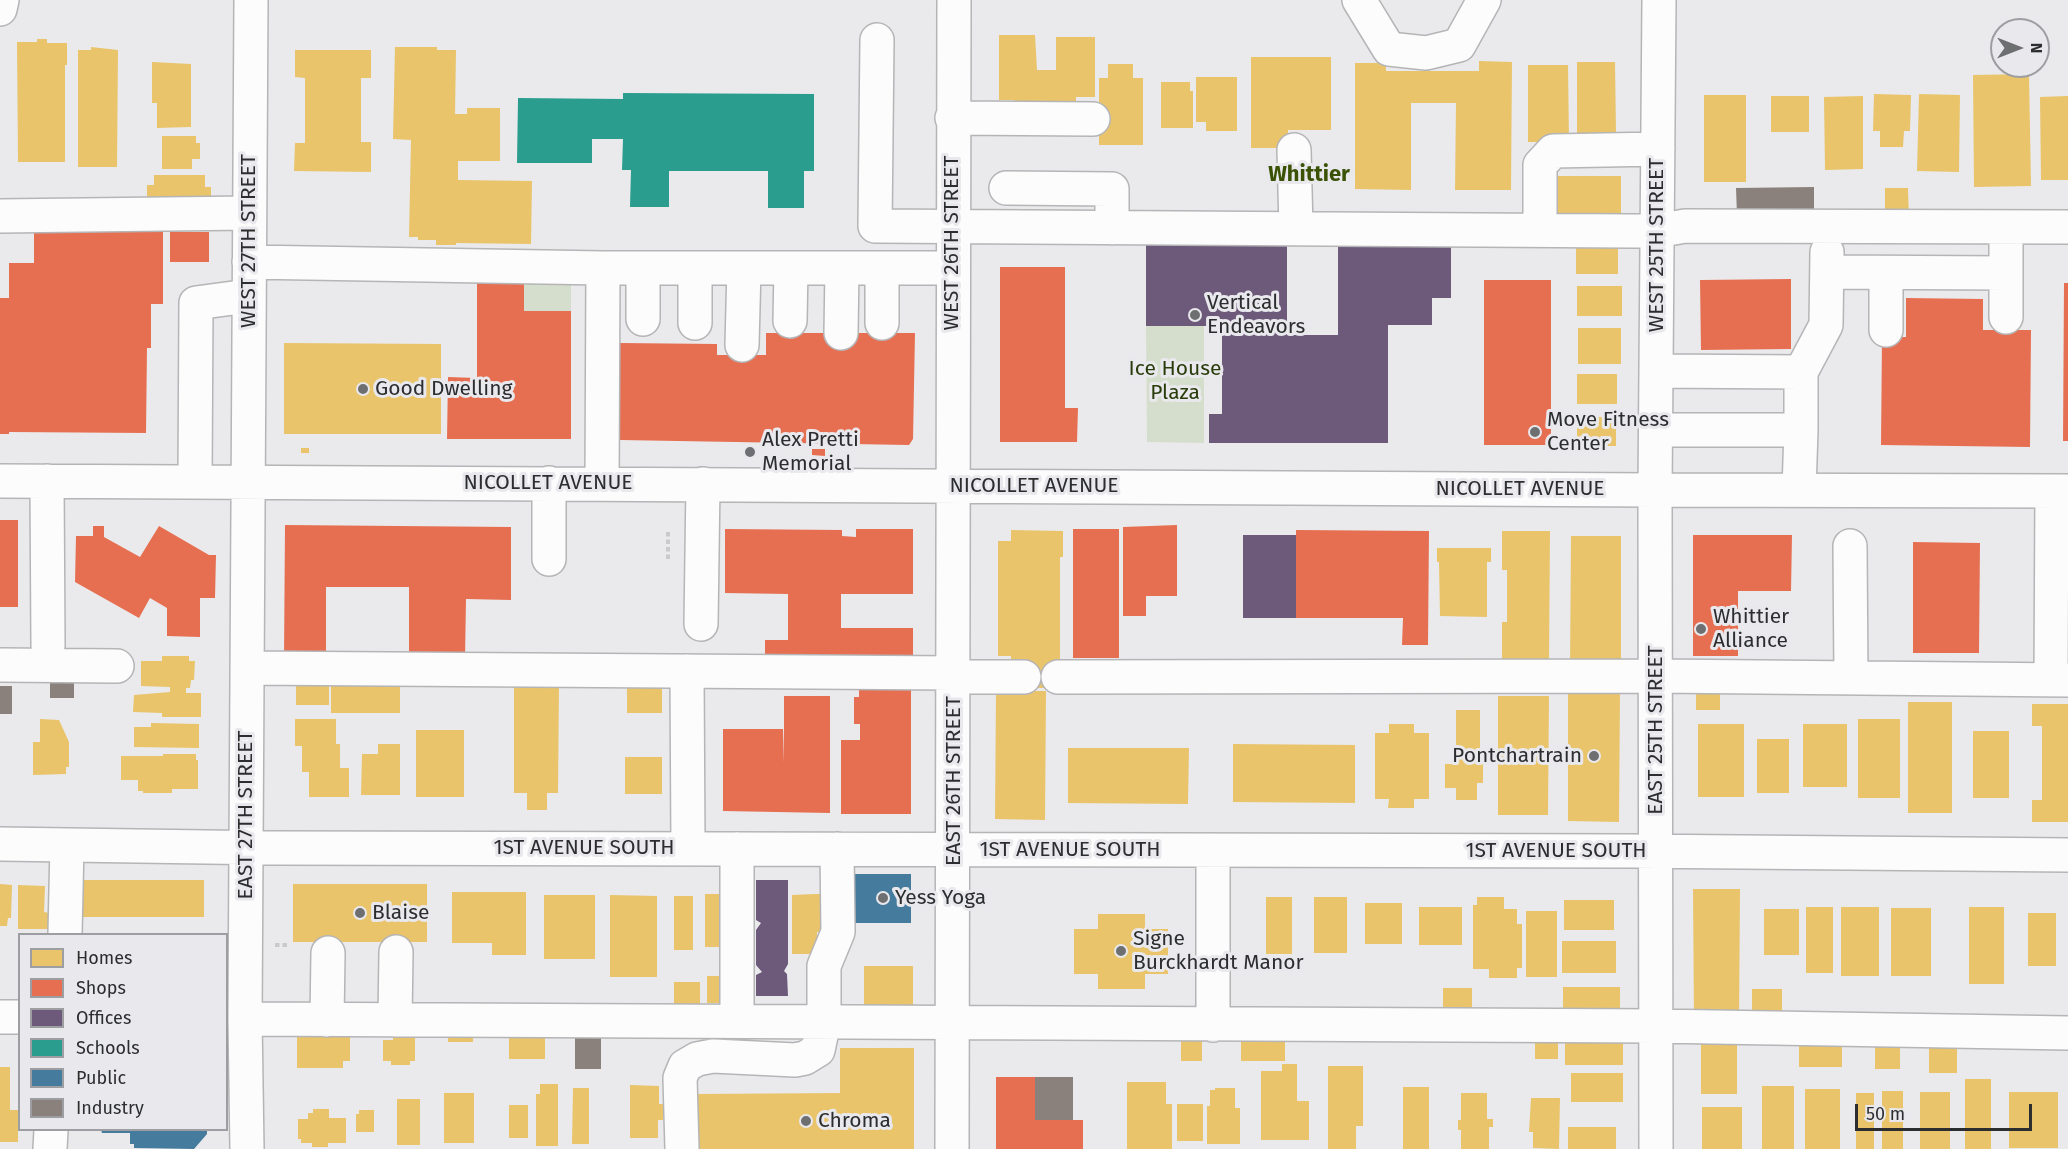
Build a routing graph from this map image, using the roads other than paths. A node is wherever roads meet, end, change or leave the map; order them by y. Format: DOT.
graph roads {
  1 [pos="2,0"];
  2 [pos="250,0"];
  3 [pos="954,0"];
  4 [pos="1359,0"];
  5 [pos="1484,0"];
  6 [pos="1659,0"];
  7 [pos="0,9"];
  8 [pos="877,39"];
  9 [pos="952,118"];
  10 [pos="1093,119"];
  11 [pos="1294,150"];
  12 [pos="1658,150"];
  13 [pos="1006,188"];
  14 [pos="249,213"];
  15 [pos="0,216"];
  16 [pos="953,226"];
  17 [pos="1828,227"];
  18 [pos="2006,227"];
  19 [pos="2068,227"];
  20 [pos="1112,228"];
  21 [pos="1296,229"];
  22 [pos="1540,230"];
  23 [pos="1657,231"];
  24 [pos="249,262"];
  25 [pos="603,268"];
  26 [pos="643,268"];
  27 [pos="695,268"];
  28 [pos="744,268"];
  29 [pos="791,268"];
  30 [pos="842,268"];
  31 [pos="882,268"];
  32 [pos="953,268"];
  33 [pos="1827,272"];
  34 [pos="1886,273"];
  35 [pos="2006,273"];
  36 [pos="248,296"];
  37 [pos="2006,317"];
  38 [pos="643,320"];
  39 [pos="790,321"];
  40 [pos="695,323"];
  41 [pos="882,323"];
  42 [pos="1886,330"];
  43 [pos="841,333"];
  44 [pos="742,345"];
  45 [pos="1656,371"];
  46 [pos="1801,372"];
  47 [pos="1656,430"];
  48 [pos="1801,430"];
  49 [pos="0,481"];
  50 [pos="47,481"];
  51 [pos="195,481"];
  52 [pos="249,482"];
  53 [pos="549,483"];
  54 [pos="602,484"];
  55 [pos="703,484"];
  56 [pos="952,486"];
  57 [pos="1655,490"];
  58 [pos="1799,490"];
  59 [pos="2060,491"];
  60 [pos="1850,546"];
  61 [pos="549,559"];
  62 [pos="701,624"];
  63 [pos="48,646"];
  64 [pos="0,665"];
  65 [pos="117,666"];
  66 [pos="247,668"];
  67 [pos="687,671"];
  68 [pos="954,675"];
  69 [pos="1656,676"];
  70 [pos="1024,677"];
  71 [pos="1058,677"];
  72 [pos="1851,678"];
  73 [pos="2060,680"];
  74 [pos="0,844"];
  75 [pos="67,845"];
  76 [pos="246,847"];
  77 [pos="688,848"];
  78 [pos="736,849"];
  79 [pos="837,849"];
  80 [pos="954,850"];
  81 [pos="1213,851"];
  82 [pos="1656,851"];
  83 [pos="2068,855"];
  84 [pos="65,933"];
  85 [pos="396,952"];
  86 [pos="328,953"];
  87 [pos="0,1017"];
  88 [pos="18,1017"];
  89 [pos="327,1020"];
  90 [pos="395,1020"];
  91 [pos="737,1021"];
  92 [pos="824,1022"];
  93 [pos="953,1023"];
  94 [pos="1213,1025"];
  95 [pos="1656,1026"];
  96 [pos="2068,1033"];
  97 [pos="239,1035"];
  98 [pos="51,1131"];
  99 [pos="50,1149"];
  100 [pos="247,1149"];
  101 [pos="682,1149"];
  102 [pos="952,1149"];
  103 [pos="1656,1149"];
  1 -- 7 [label="street"];
  2 -- 14 [label="street, WEST 27TH STREET"];
  3 -- 9 [label="street, WEST 26TH STREET"];
  4 -- 5 [label="street"];
  6 -- 12 [label="street, WEST 25TH STREET"];
  8 -- 16 [label="street"];
  9 -- 10 [label="street"];
  9 -- 16 [label="street, WEST 26TH STREET"];
  11 -- 21 [label="street"];
  12 -- 22 [label="street"];
  12 -- 23 [label="street, WEST 25TH STREET"];
  13 -- 20 [label="street"];
  14 -- 15 [label="street"];
  14 -- 24 [label="street, WEST 27TH STREET"];
  16 -- 20 [label="street"];
  16 -- 32 [label="street, WEST 26TH STREET"];
  17 -- 18 [label="street"];
  17 -- 23 [label="street"];
  17 -- 33 [label="street"];
  18 -- 19 [label="street"];
  18 -- 35 [label="street"];
  20 -- 21 [label="street"];
  21 -- 22 [label="street"];
  22 -- 23 [label="street"];
  23 -- 45 [label="street, WEST 25TH STREET"];
  24 -- 25 [label="street"];
  24 -- 36 [label="street, WEST 27TH STREET"];
  25 -- 26 [label="street"];
  25 -- 54 [label="street"];
  26 -- 27 [label="street"];
  26 -- 38 [label="street"];
  27 -- 28 [label="street"];
  27 -- 40 [label="street"];
  28 -- 29 [label="street"];
  28 -- 44 [label="street"];
  29 -- 30 [label="street"];
  29 -- 39 [label="street"];
  30 -- 31 [label="street"];
  30 -- 43 [label="street"];
  31 -- 32 [label="street"];
  31 -- 41 [label="street"];
  32 -- 56 [label="street, WEST 26TH STREET"];
  33 -- 34 [label="street"];
  33 -- 46 [label="street"];
  34 -- 35 [label="street"];
  34 -- 42 [label="street"];
  35 -- 37 [label="street"];
  36 -- 51 [label="street"];
  36 -- 52 [label="street, WEST 27TH STREET"];
  45 -- 46 [label="street"];
  45 -- 47 [label="street, WEST 25TH STREET"];
  46 -- 48 [label="street"];
  47 -- 48 [label="street"];
  47 -- 57 [label="street, WEST 25TH STREET"];
  48 -- 58 [label="street"];
  49 -- 50 [label="street, NICOLLET AVENUE"];
  50 -- 51 [label="street, NICOLLET AVENUE"];
  50 -- 63 [label="street"];
  51 -- 52 [label="street, NICOLLET AVENUE"];
  52 -- 53 [label="street, NICOLLET AVENUE"];
  52 -- 66 [label="street, EAST 27TH STREET"];
  53 -- 54 [label="street, NICOLLET AVENUE"];
  53 -- 61 [label="street"];
  54 -- 55 [label="street, NICOLLET AVENUE"];
  55 -- 56 [label="street, NICOLLET AVENUE"];
  55 -- 62 [label="street"];
  56 -- 57 [label="street, NICOLLET AVENUE"];
  56 -- 68 [label="street, EAST 26TH STREET"];
  57 -- 58 [label="street, NICOLLET AVENUE"];
  57 -- 69 [label="street, EAST 25TH STREET"];
  58 -- 59 [label="street, NICOLLET AVENUE"];
  59 -- 73 [label="street"];
  60 -- 72 [label="street"];
  64 -- 65 [label="street"];
  66 -- 67 [label="street"];
  66 -- 76 [label="street, EAST 27TH STREET"];
  67 -- 68 [label="street"];
  67 -- 77 [label="street"];
  68 -- 70 [label="street"];
  68 -- 80 [label="street, EAST 26TH STREET"];
  69 -- 71 [label="street"];
  69 -- 72 [label="street"];
  69 -- 82 [label="street, EAST 25TH STREET"];
  72 -- 73 [label="street"];
  74 -- 75 [label="street, 1ST AVENUE SOUTH"];
  75 -- 76 [label="street, 1ST AVENUE SOUTH"];
  75 -- 84 [label="street"];
  76 -- 77 [label="street, 1ST AVENUE SOUTH"];
  76 -- 97 [label="street, EAST 27TH STREET"];
  77 -- 78 [label="street, 1ST AVENUE SOUTH"];
  78 -- 79 [label="street, 1ST AVENUE SOUTH"];
  78 -- 91 [label="street"];
  79 -- 80 [label="street, 1ST AVENUE SOUTH"];
  79 -- 92 [label="street"];
  80 -- 81 [label="street, 1ST AVENUE SOUTH"];
  80 -- 93 [label="street, EAST 26TH STREET"];
  81 -- 82 [label="street, 1ST AVENUE SOUTH"];
  81 -- 94 [label="street"];
  82 -- 83 [label="street, 1ST AVENUE SOUTH"];
  82 -- 95 [label="street, EAST 25TH STREET"];
  85 -- 90 [label="street"];
  86 -- 89 [label="street"];
  87 -- 88 [label="street"];
  89 -- 90 [label="street"];
  89 -- 97 [label="street"];
  90 -- 91 [label="street"];
  91 -- 92 [label="street"];
  92 -- 93 [label="street"];
  92 -- 101 [label="street"];
  93 -- 94 [label="street"];
  93 -- 102 [label="street, EAST 26TH STREET"];
  94 -- 95 [label="street"];
  95 -- 96 [label="street"];
  95 -- 103 [label="street, EAST 25TH STREET"];
  97 -- 100 [label="street, EAST 27TH STREET"];
  98 -- 99 [label="street"];
}
